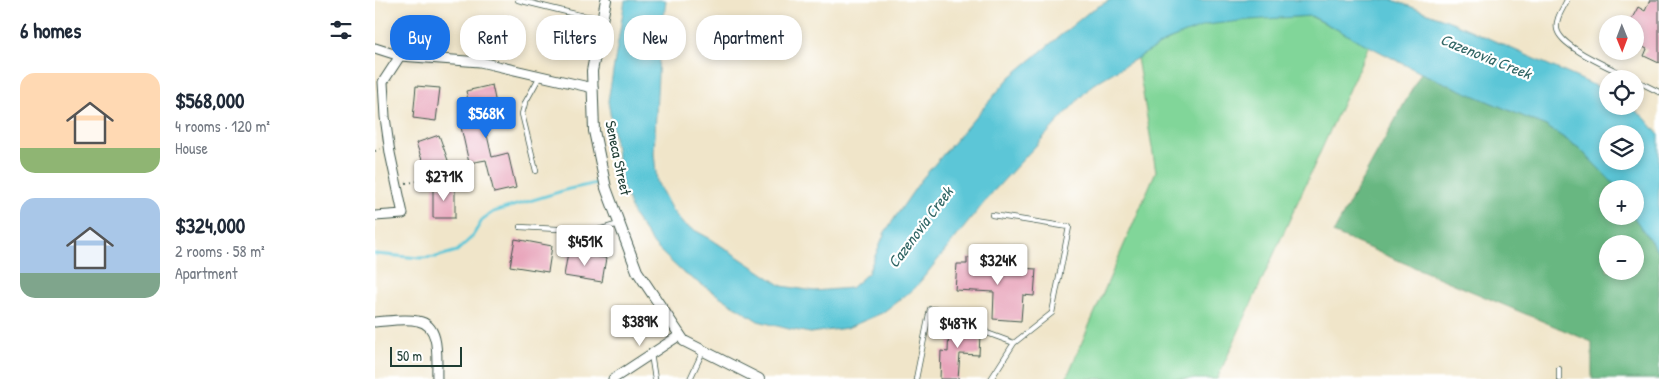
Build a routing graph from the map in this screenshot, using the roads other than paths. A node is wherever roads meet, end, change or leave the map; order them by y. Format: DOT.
graph roads {
  1 [pos="518,0"];
  2 [pos="606,0"];
  3 [pos="1567,0"];
  4 [pos="579,15"];
  5 [pos="604,15"];
  6 [pos="375,48"];
  7 [pos="390,53"];
  8 [pos="397,60"];
  9 [pos="450,60"];
  10 [pos="594,60"];
  11 [pos="1616,70"];
  12 [pos="540,76"];
  13 [pos="1644,84"];
  14 [pos="593,88"];
  15 [pos="1659,92"];
  16 [pos="535,171"];
  17 [pos="993,215"];
  18 [pos="375,216"];
  19 [pos="619,224"];
  20 [pos="520,227"];
  21 [pos="375,322"];
  22 [pos="680,335"];
  23 [pos="1014,343"];
  24 [pos="703,351"];
  25 [pos="651,354"];
  26 [pos="1559,369"];
  27 [pos="437,379"];
  28 [pos="613,379"];
  29 [pos="655,379"];
  30 [pos="690,379"];
  31 [pos="759,379"];
  32 [pos="916,379"];
  33 [pos="991,379"];
  34 [pos="1559,379"];
  1 -- 4 [label="lane"];
  2 -- 5 [label="street, Seneca Street"];
  3 -- 11 [label="lane"];
  6 -- 7 [label="street"];
  8 -- 18 [label="street"];
  9 -- 12 [label="street"];
  10 -- 14 [label="street, Seneca Street"];
  12 -- 14 [label="street"];
  12 -- 16 [label="lane"];
  13 -- 15 [label="lane"];
  14 -- 19 [label="street, Seneca Street"];
  17 -- 23 [label="lane"];
  19 -- 20 [label="lane"];
  19 -- 22 [label="street, Seneca Street"];
  21 -- 27 [label="street"];
  22 -- 24 [label="street, Seneca Street"];
  22 -- 25 [label="street"];
  23 -- 32 [label="lane"];
  23 -- 33 [label="lane"];
  24 -- 30 [label="lane"];
  24 -- 31 [label="street, Seneca Street"];
  25 -- 28 [label="street"];
  25 -- 29 [label="lane"];
  26 -- 34 [label="lane"];
}
